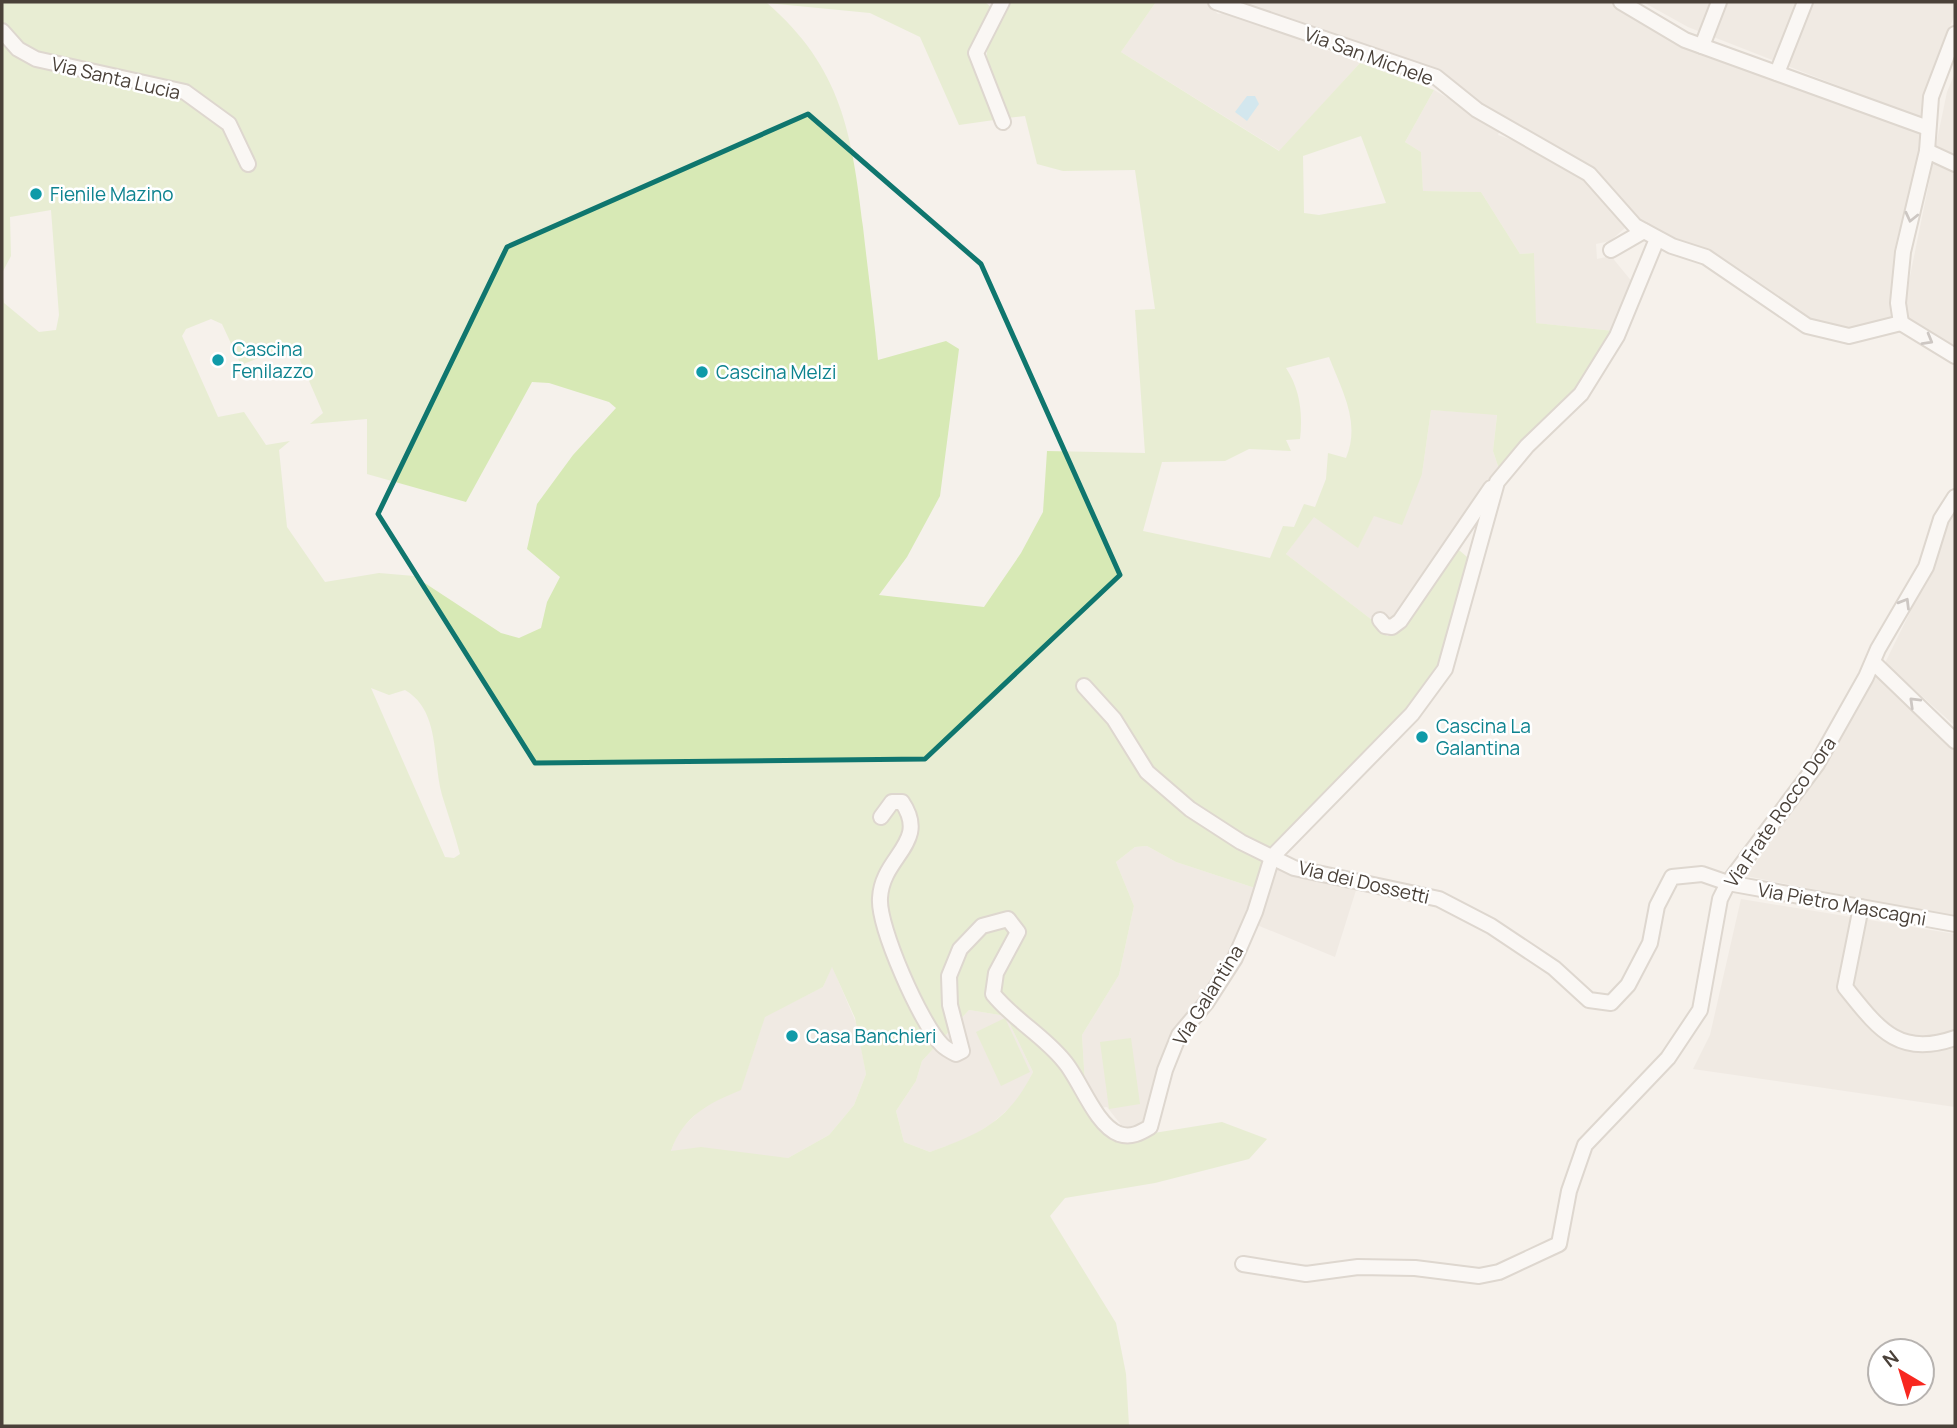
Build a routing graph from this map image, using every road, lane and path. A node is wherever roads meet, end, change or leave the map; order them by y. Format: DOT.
graph roads {
  1 [pos="1002,2"];
  2 [pos="1216,2"];
  3 [pos="1621,2"];
  4 [pos="1719,2"];
  5 [pos="1805,2"];
  6 [pos="2,31"];
  7 [pos="1955,34"];
  8 [pos="1702,46"];
  9 [pos="1777,73"];
  10 [pos="1003,122"];
  11 [pos="1928,128"];
  12 [pos="1927,151"];
  13 [pos="248,164"];
  14 [pos="1955,164"];
  15 [pos="1651,235"];
  16 [pos="1611,250"];
  17 [pos="1901,323"];
  18 [pos="1955,356"];
  19 [pos="1497,482"];
  20 [pos="1955,497"];
  21 [pos="1380,620"];
  22 [pos="1873,662"];
  23 [pos="1084,686"];
  24 [pos="1955,741"];
  25 [pos="881,817"];
  26 [pos="1272,857"];
  27 [pos="1728,883"];
  28 [pos="1861,907"];
  29 [pos="1955,924"];
  30 [pos="1955,1038"];
  31 [pos="1243,1264"];
  1 -- 10 [label="street"];
  2 -- 15 [label="street, Via San Michele"];
  3 -- 8 [label="street"];
  4 -- 8 [label="street"];
  5 -- 9 [label="street"];
  6 -- 13 [label="street, Via Santa Lucia"];
  7 -- 11 [label="street"];
  8 -- 9 [label="street"];
  9 -- 11 [label="street"];
  11 -- 12 [label="street"];
  12 -- 14 [label="street"];
  12 -- 17 [label="street, one-way"];
  15 -- 16 [label="street"];
  15 -- 17 [label="street, Via San Michele"];
  15 -- 19 [label="street, Via Galantina"];
  17 -- 18 [label="street, one-way"];
  19 -- 21 [label="street, Via Galantina"];
  19 -- 26 [label="street, Via Galantina"];
  22 -- 20 [label="street, Via Frate Rocco Dora, one-way"];
  24 -- 22 [label="street, one-way"];
  22 -- 27 [label="street, Via Frate Rocco Dora"];
  23 -- 26 [label="street, Via dei Dossetti"];
  25 -- 26 [label="street, Via Galantina"];
  26 -- 27 [label="street, Via dei Dossetti"];
  27 -- 28 [label="street, Via Pietro Mascagni"];
  27 -- 31 [label="street, Via Frate Rocco Dora"];
  28 -- 29 [label="street, Via Pietro Mascagni"];
  28 -- 30 [label="street"];
}
